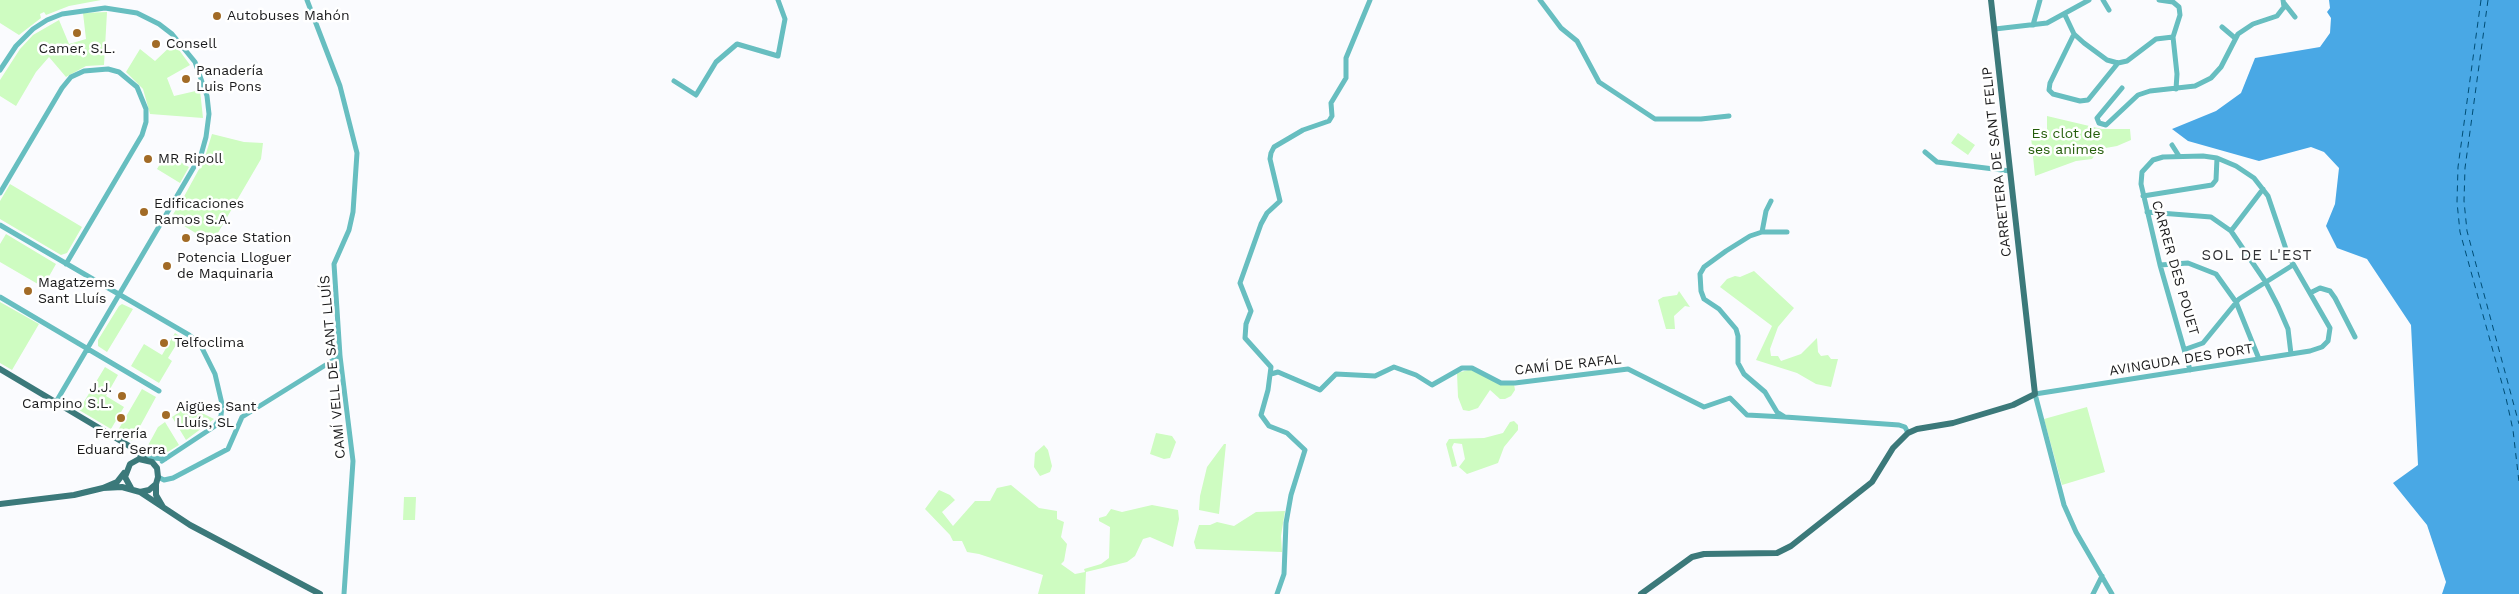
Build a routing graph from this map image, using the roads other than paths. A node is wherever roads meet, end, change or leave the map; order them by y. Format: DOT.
graph roads {
  1 [pos="307,0"];
  2 [pos="778,0"];
  3 [pos="1370,0"];
  4 [pos="1540,0"];
  5 [pos="1992,0"];
  6 [pos="2040,0"];
  7 [pos="2089,0"];
  8 [pos="2102,0"];
  9 [pos="2159,0"];
  10 [pos="2082,2"];
  11 [pos="2283,3"];
  12 [pos="2109,10"];
  13 [pos="2065,15"];
  14 [pos="2295,17"];
  15 [pos="2033,25"];
  16 [pos="2222,28"];
  17 [pos="1995,29"];
  18 [pos="2074,34"];
  19 [pos="2173,37"];
  20 [pos="2235,38"];
  21 [pos="2118,63"];
  22 [pos="0,70"];
  23 [pos="674,81"];
  24 [pos="2122,88"];
  25 [pos="2176,89"];
  26 [pos="1729,116"];
  27 [pos="2172,145"];
  28 [pos="1925,152"];
  29 [pos="2179,156"];
  30 [pos="2217,158"];
  31 [pos="2010,171"];
  32 [pos="2263,189"];
  33 [pos="0,193"];
  34 [pos="2143,196"];
  35 [pos="1771,201"];
  36 [pos="2147,212"];
  37 [pos="0,225"];
  38 [pos="2231,231"];
  39 [pos="1762,232"];
  40 [pos="1787,232"];
  41 [pos="66,264"];
  42 [pos="2160,265"];
  43 [pos="2293,265"];
  44 [pos="2265,281"];
  45 [pos="2310,293"];
  46 [pos="119,295"];
  47 [pos="0,296"];
  48 [pos="2236,302"];
  49 [pos="2356,337"];
  50 [pos="88,349"];
  51 [pos="2186,349"];
  52 [pos="2291,354"];
  53 [pos="340,356"];
  54 [pos="2259,359"];
  55 [pos="0,369"];
  56 [pos="2190,370"];
  57 [pos="1271,374"];
  58 [pos="159,391"];
  59 [pos="2035,394"];
  60 [pos="56,402"];
  61 [pos="1784,417"];
  62 [pos="1908,433"];
  63 [pos="124,442"];
  64 [pos="136,450"];
  65 [pos="145,459"];
  66 [pos="164,460"];
  67 [pos="130,464"];
  68 [pos="154,465"];
  69 [pos="125,472"];
  70 [pos="158,477"];
  71 [pos="156,484"];
  72 [pos="102,488"];
  73 [pos="131,488"];
  74 [pos="140,492"];
  75 [pos="0,504"];
  76 [pos="167,511"];
  77 [pos="2102,576"];
  78 [pos="320,594"];
  79 [pos="344,594"];
  80 [pos="1277,594"];
  81 [pos="1641,594"];
  82 [pos="2093,594"];
  83 [pos="2112,594"];
  1 -- 53 [label="street, CAMÍ VELL DE SANT LLUÍS"];
  2 -- 23 [label="street"];
  3 -- 57 [label="street"];
  4 -- 26 [label="street"];
  5 -- 17 [label="main road, CARRETERA DE SANT FELIP"];
  6 -- 15 [label="street"];
  7 -- 10 [label="street"];
  8 -- 12 [label="street"];
  9 -- 19 [label="street"];
  10 -- 13 [label="street"];
  11 -- 14 [label="street"];
  11 -- 20 [label="street"];
  13 -- 15 [label="street"];
  13 -- 18 [label="street"];
  15 -- 17 [label="street"];
  16 -- 20 [label="street"];
  17 -- 31 [label="main road, CARRETERA DE SANT FELIP"];
  18 -- 21 [label="street"];
  18 -- 21 [label="street"];
  19 -- 21 [label="street"];
  19 -- 25 [label="street"];
  20 -- 25 [label="street"];
  22 -- 46 [label="street"];
  24 -- 25 [label="street"];
  27 -- 29 [label="street"];
  28 -- 31 [label="street"];
  29 -- 30 [label="street"];
  29 -- 34 [label="street, CARRER DES POUET"];
  30 -- 32 [label="street"];
  30 -- 34 [label="street"];
  31 -- 59 [label="main road, CARRETERA DE SANT FELIP"];
  32 -- 38 [label="street"];
  32 -- 43 [label="street"];
  33 -- 41 [label="street"];
  34 -- 36 [label="street, CARRER DES POUET"];
  35 -- 39 [label="street"];
  36 -- 38 [label="street"];
  36 -- 42 [label="street, CARRER DES POUET"];
  37 -- 41 [label="street"];
  38 -- 44 [label="street"];
  39 -- 40 [label="street"];
  39 -- 61 [label="street"];
  41 -- 46 [label="street"];
  42 -- 48 [label="street"];
  42 -- 51 [label="street, CARRER DES POUET"];
  43 -- 44 [label="street"];
  43 -- 45 [label="street"];
  44 -- 48 [label="street"];
  44 -- 52 [label="street"];
  45 -- 49 [label="street"];
  45 -- 52 [label="street, AVINGUDA DES PORT"];
  46 -- 50 [label="street"];
  46 -- 66 [label="street"];
  47 -- 50 [label="street"];
  48 -- 51 [label="street"];
  48 -- 54 [label="street"];
  50 -- 58 [label="street"];
  50 -- 60 [label="street"];
  51 -- 56 [label="street, CARRER DES POUET"];
  52 -- 54 [label="street, AVINGUDA DES PORT"];
  53 -- 70 [label="street"];
  53 -- 79 [label="street, CAMÍ VELL DE SANT LLUÍS"];
  54 -- 56 [label="street, AVINGUDA DES PORT"];
  55 -- 60 [label="main road"];
  56 -- 59 [label="street, AVINGUDA DES PORT"];
  57 -- 61 [label="street, CAMÍ DE RAFAL"];
  57 -- 80 [label="street"];
  59 -- 62 [label="main road"];
  59 -- 77 [label="street"];
  60 -- 63 [label="main road"];
  61 -- 62 [label="street"];
  62 -- 81 [label="main road"];
  63 -- 64 [label="main road"];
  63 -- 67 [label="main road"];
  64 -- 65 [label="main road"];
  64 -- 66 [label="street"];
  65 -- 67 [label="main road"];
  65 -- 68 [label="main road"];
  66 -- 68 [label="street"];
  67 -- 69 [label="main road"];
  68 -- 70 [label="main road"];
  69 -- 72 [label="main road"];
  69 -- 73 [label="main road"];
  70 -- 71 [label="main road"];
  71 -- 74 [label="main road"];
  71 -- 76 [label="main road"];
  72 -- 73 [label="main road"];
  72 -- 75 [label="main road"];
  73 -- 74 [label="main road"];
  74 -- 76 [label="main road"];
  76 -- 78 [label="main road"];
  77 -- 82 [label="street"];
  77 -- 83 [label="street"];
}
